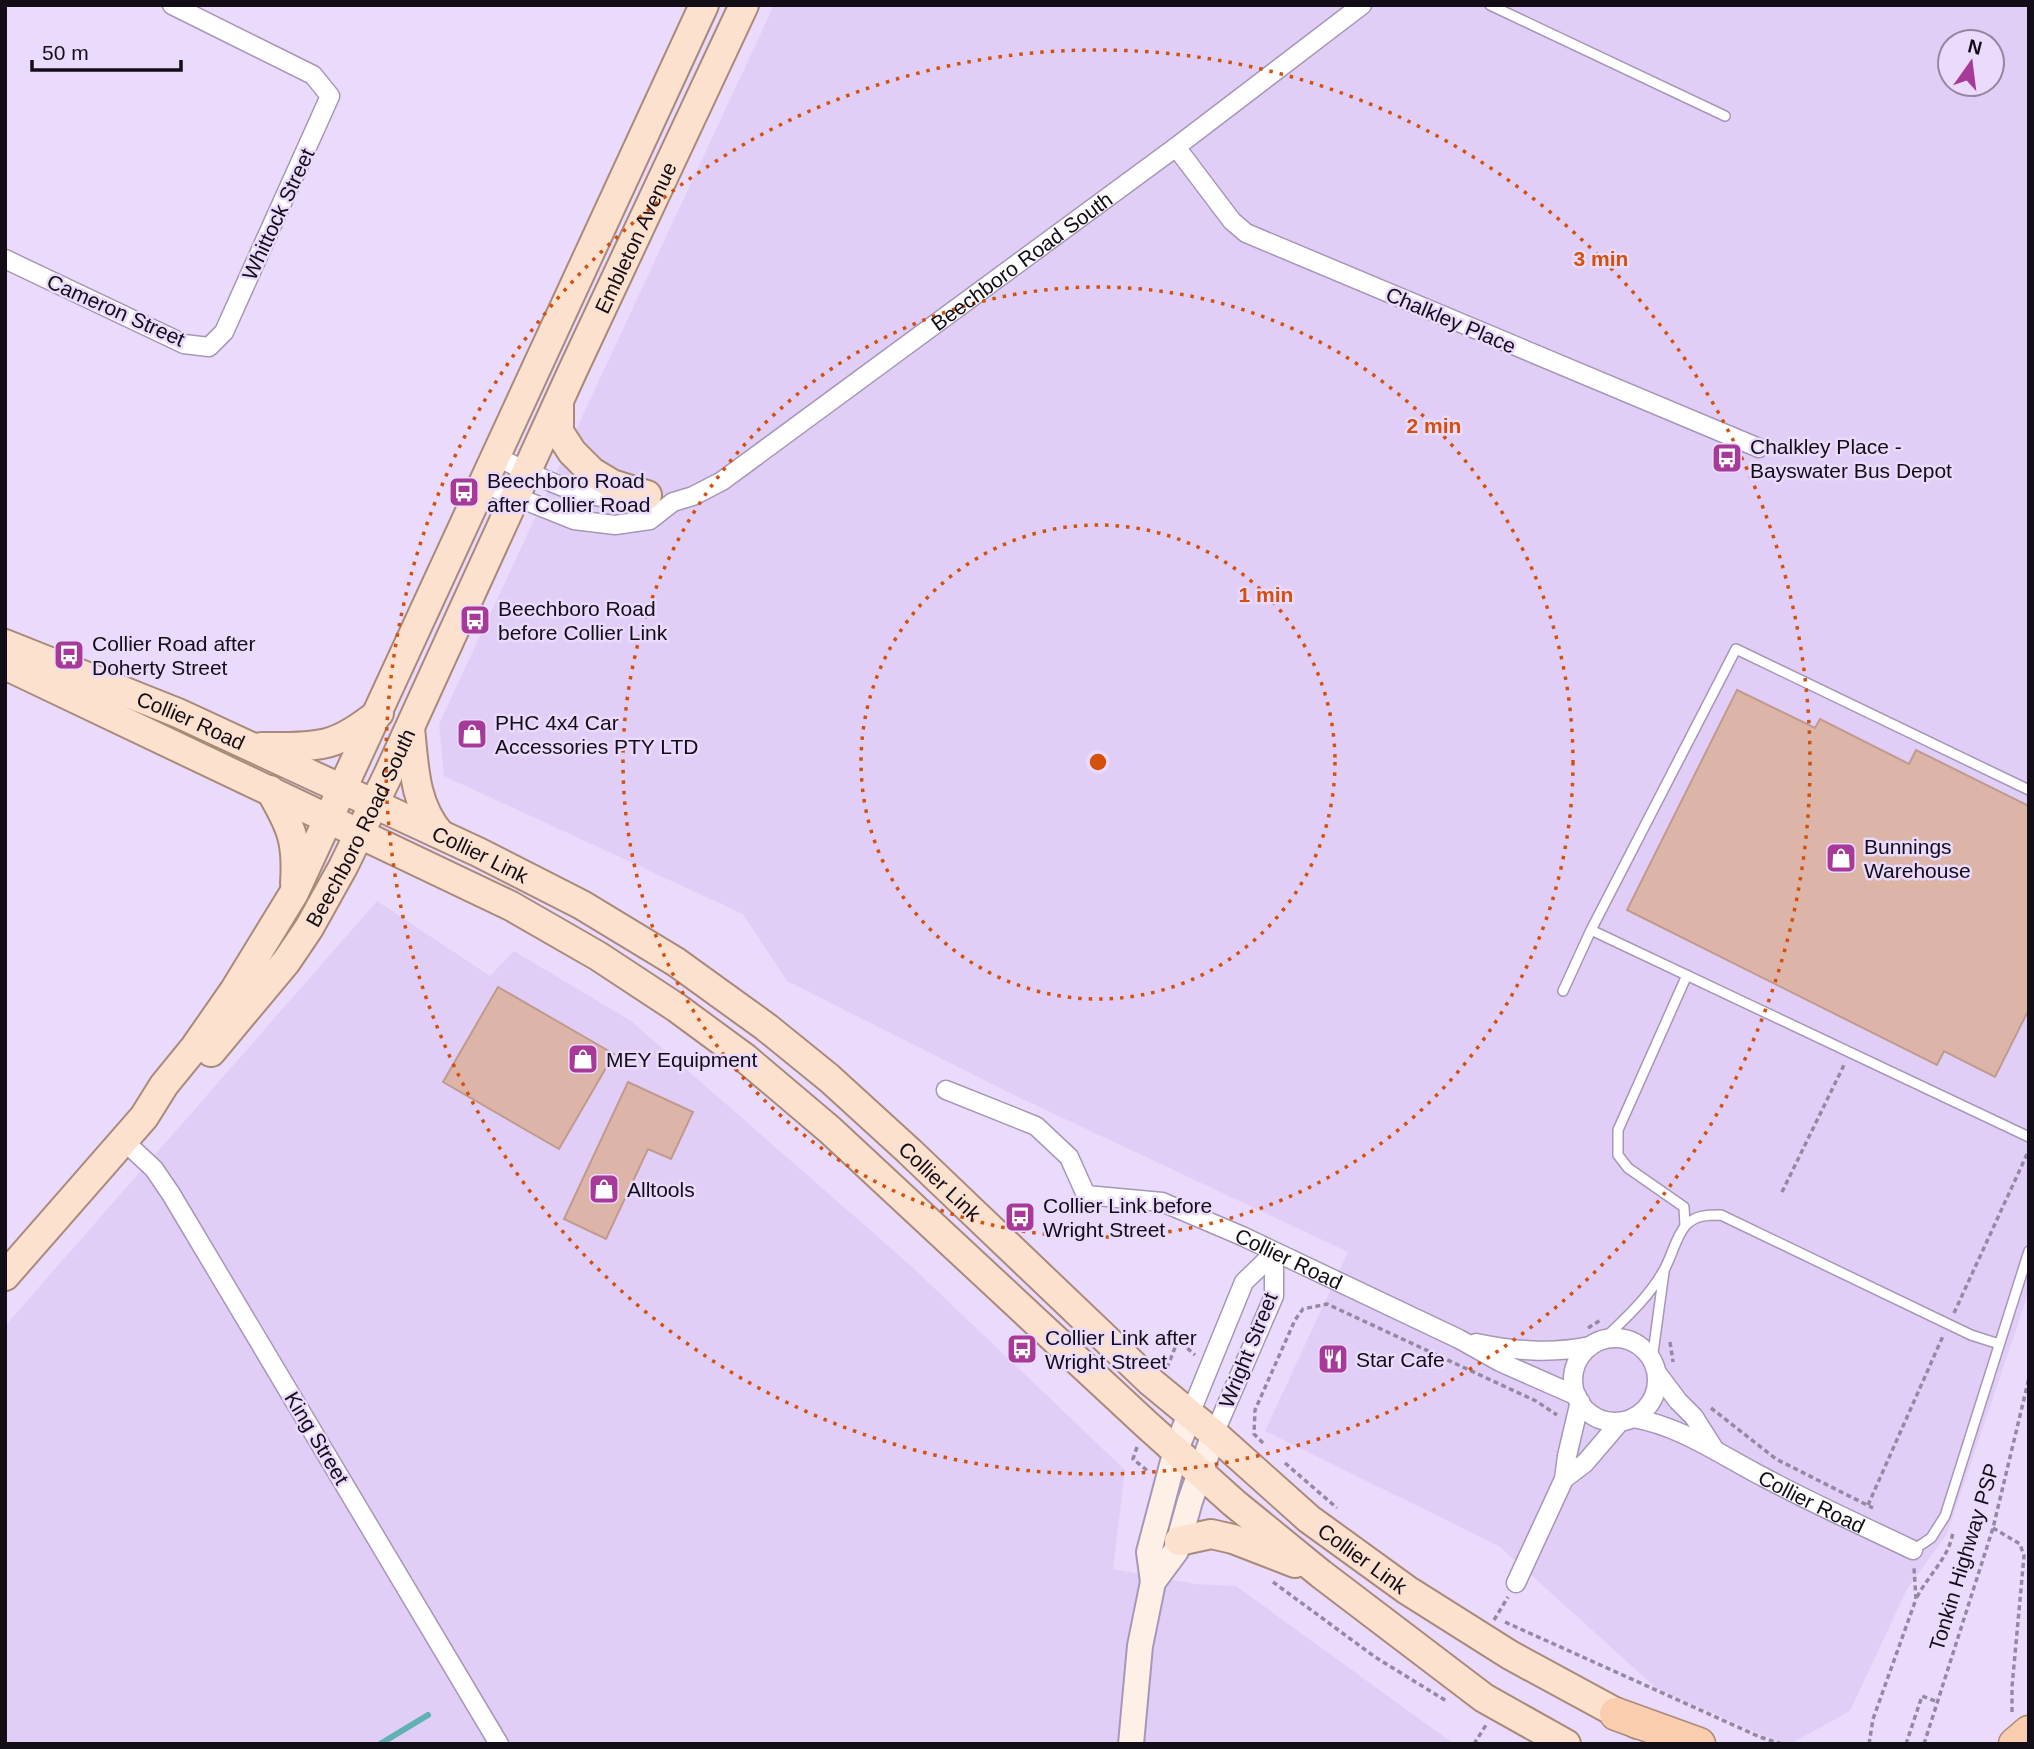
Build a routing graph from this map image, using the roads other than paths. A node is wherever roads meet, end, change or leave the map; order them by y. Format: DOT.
graph roads {
  1 [pos="172,5"];
  2 [pos="704,5"];
  3 [pos="744,5"];
  4 [pos="1362,5"];
  5 [pos="1490,5"];
  6 [pos="1725,116"];
  7 [pos="1176,147"];
  8 [pos="630,247"];
  9 [pos="5,259"];
  10 [pos="568,298"];
  11 [pos="223,332"];
  12 [pos="559,402"];
  13 [pos="1759,448"];
  14 [pos="496,457"];
  15 [pos="528,471"];
  16 [pos="484,484"];
  17 [pos="516,498"];
  18 [pos="660,499"];
  19 [pos="5,643"];
  20 [pos="5,665"];
  21 [pos="379,713"];
  22 [pos="410,726"];
  23 [pos="251,747"];
  24 [pos="270,790"];
  25 [pos="344,790"];
  26 [pos="2029,790"];
  27 [pos="374,804"];
  28 [pos="330,820"];
  29 [pos="360,834"];
  30 [pos="440,834"];
  31 [pos="295,893"];
  32 [pos="1591,930"];
  33 [pos="1687,975"];
  34 [pos="1563,991"];
  35 [pos="946,1090"];
  36 [pos="144,1117"];
  37 [pos="2029,1137"];
  38 [pos="124,1141"];
  39 [pos="1685,1226"];
  40 [pos="2029,1251"];
  41 [pos="1274,1253"];
  42 [pos="1664,1270"];
  43 [pos="5,1276"];
  44 [pos="1459,1339"];
  45 [pos="1592,1339"];
  46 [pos="1999,1344"];
  47 [pos="1655,1366"];
  48 [pos="1578,1399"];
  49 [pos="1190,1414"];
  50 [pos="1626,1420"];
  51 [pos="1214,1434"];
  52 [pos="1713,1447"];
  53 [pos="1176,1450"];
  54 [pos="1200,1471"];
  55 [pos="1564,1479"];
  56 [pos="1179,1541"];
  57 [pos="1913,1550"];
  58 [pos="1321,1574"];
  59 [pos="1153,1582"];
  60 [pos="1517,1583"];
  61 [pos="1616,1714"];
  62 [pos="499,1744"];
  63 [pos="1131,1744"];
  64 [pos="1566,1744"];
  65 [pos="1679,1744"];
  66 [pos="1699,1744"];
  1 -- 11 [label="street, Whittock Street"];
  2 -- 10 [label="main road, Embleton Avenue"];
  3 -- 8 [label="main road, Embleton Avenue"];
  4 -- 7 [label="street, Beechboro Road South"];
  5 -- 6 [label="lane"];
  7 -- 13 [label="street, Chalkley Place"];
  7 -- 18 [label="street, Beechboro Road South"];
  8 -- 10 [label="main road"];
  8 -- 12 [label="main road, Embleton Avenue"];
  9 -- 11 [label="street, Cameron Street"];
  10 -- 14 [label="main road, Embleton Avenue"];
  12 -- 15 [label="main road, Embleton Avenue"];
  12 -- 18 [label="main road"];
  14 -- 15 [label="street, Beechboro Road South"];
  14 -- 16 [label="main road, Beechboro Road South"];
  15 -- 17 [label="main road, Beechboro Road South"];
  15 -- 18 [label="street, Beechboro Road South"];
  16 -- 17 [label="street, Beechboro Road South"];
  16 -- 21 [label="main road, Beechboro Road South"];
  17 -- 18 [label="street, Beechboro Road South"];
  17 -- 22 [label="main road, Beechboro Road South"];
  19 -- 23 [label="main road, Collier Road"];
  20 -- 24 [label="main road, Collier Road"];
  21 -- 23 [label="main road"];
  21 -- 25 [label="main road, Beechboro Road South"];
  22 -- 27 [label="main road, Beechboro Road South"];
  22 -- 30 [label="main road"];
  23 -- 25 [label="main road, Collier Road"];
  24 -- 28 [label="main road, Collier Road"];
  24 -- 31 [label="main road"];
  25 -- 27 [label="main road, Collier Road"];
  25 -- 28 [label="main road, Beechboro Road South"];
  26 -- 32 [label="lane"];
  27 -- 29 [label="main road, Beechboro Road South"];
  27 -- 30 [label="main road, Collier Link"];
  28 -- 29 [label="main road, Collier Road"];
  28 -- 31 [label="main road, Beechboro Road South"];
  29 -- 36 [label="main road, Beechboro Road South"];
  29 -- 53 [label="main road, Collier Link"];
  30 -- 49 [label="main road, Collier Link"];
  31 -- 36 [label="main road, Beechboro Road South"];
  32 -- 33 [label="lane"];
  32 -- 34 [label="lane"];
  33 -- 37 [label="lane"];
  33 -- 39 [label="lane"];
  35 -- 41 [label="street, Collier Road"];
  36 -- 38 [label="main road, Beechboro Road South"];
  38 -- 43 [label="main road, Beechboro Road South"];
  38 -- 62 [label="street, King Street"];
  39 -- 42 [label="lane"];
  39 -- 46 [label="lane"];
  40 -- 46 [label="lane"];
  41 -- 44 [label="street, Collier Road"];
  41 -- 49 [label="street, Wright Street"];
  41 -- 51 [label="street, Wright Street"];
  42 -- 45 [label="lane"];
  42 -- 47 [label="lane"];
  44 -- 45 [label="street, Collier Road"];
  44 -- 48 [label="street, Collier Road"];
  45 -- 47 [label="street"];
  45 -- 48 [label="street"];
  46 -- 57 [label="lane"];
  47 -- 50 [label="street"];
  47 -- 52 [label="street, Collier Road"];
  48 -- 50 [label="street"];
  48 -- 55 [label="street"];
  49 -- 51 [label="main road, Collier Link"];
  49 -- 53 [label="street, Wright Street"];
  50 -- 52 [label="street, Collier Road"];
  50 -- 55 [label="street"];
  51 -- 54 [label="street, Wright Street"];
  51 -- 61 [label="main road, Collier Link"];
  52 -- 57 [label="street, Collier Road"];
  53 -- 54 [label="main road, Collier Link"];
  53 -- 59 [label="street, Wright Street"];
  54 -- 56 [label="street, Wright Street"];
  54 -- 58 [label="main road, Collier Link"];
  55 -- 60 [label="street"];
  56 -- 58 [label="main road"];
  56 -- 59 [label="street, Wright Street"];
  58 -- 64 [label="main road, Collier Link"];
  59 -- 63 [label="street, Wright Street"];
  61 -- 65 [label="main road, Collier Link"];
  61 -- 66 [label="highway"];
}
